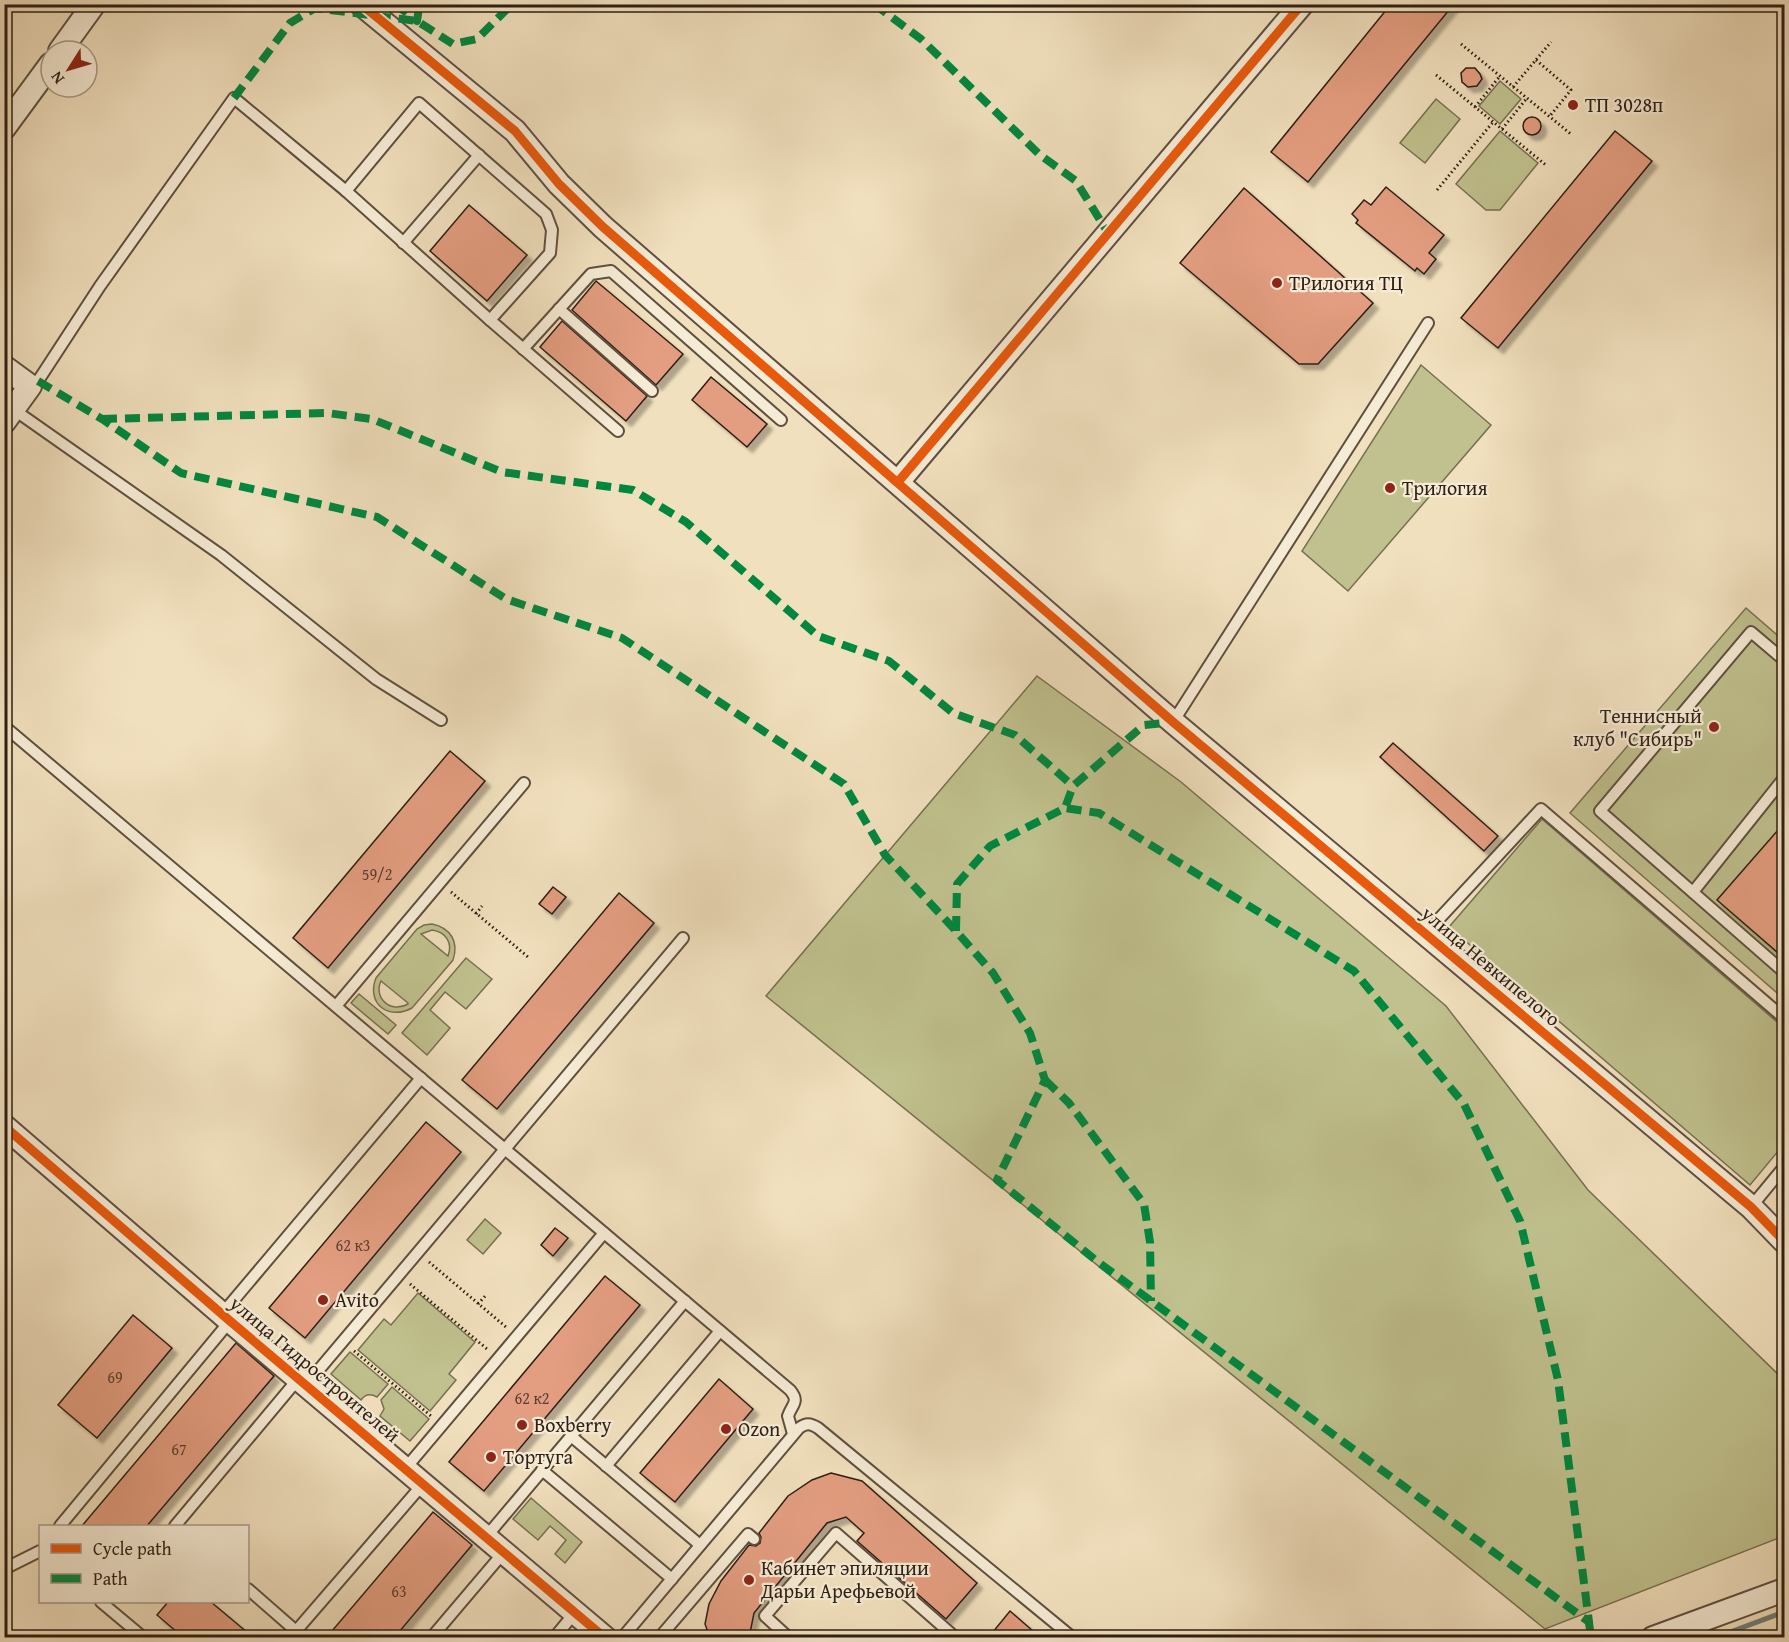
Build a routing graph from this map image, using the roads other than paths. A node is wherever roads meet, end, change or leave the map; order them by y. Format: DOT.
graph roads {
  1 [pos="94,4"];
  2 [pos="361,4"];
  3 [pos="1302,4"];
  4 [pos="69,39"];
  5 [pos="39,80"];
  6 [pos="4,128"];
  7 [pos="479,155"];
  8 [pos="346,191"];
  9 [pos="404,243"];
  10 [pos="560,309"];
  11 [pos="490,320"];
  12 [pos="1428,323"];
  13 [pos="523,349"];
  14 [pos="4,367"];
  15 [pos="30,386"];
  16 [pos="652,391"];
  17 [pos="9,416"];
  18 [pos="781,420"];
  19 [pos="618,431"];
  20 [pos="898,482"];
  21 [pos="1785,660"];
  22 [pos="441,720"];
  23 [pos="1173,722"];
  24 [pos="4,726"];
  25 [pos="1785,778"];
  26 [pos="524,783"];
  27 [pos="1693,892"];
  28 [pos="1425,934"];
  29 [pos="683,938"];
  30 [pos="1785,972"];
  31 [pos="336,1006"];
  32 [pos="1785,1018"];
  33 [pos="421,1078"];
  34 [pos="4,1126"];
  35 [pos="505,1149"];
  36 [pos="1785,1167"];
  37 [pos="1750,1207"];
  38 [pos="604,1233"];
  39 [pos="1785,1240"];
  40 [pos="685,1301"];
  41 [pos="226,1318"];
  42 [pos="720,1331"];
  43 [pos="302,1382"];
  44 [pos="794,1434"];
  45 [pos="571,1436"];
  46 [pos="606,1466"];
  47 [pos="405,1469"];
  48 [pos="542,1470"];
  49 [pos="423,1484"];
  50 [pos="62,1525"];
  51 [pos="176,1525"];
  52 [pos="486,1537"];
  53 [pos="754,1539"];
  54 [pos="700,1545"];
  55 [pos="39,1552"];
  56 [pos="504,1552"];
  57 [pos="4,1569"];
  58 [pos="672,1579"];
  59 [pos="249,1590"];
  60 [pos="1785,1590"];
  61 [pos="113,1606"];
  62 [pos="293,1634"];
  63 [pos="144,1638"];
  64 [pos="431,1638"];
  65 [pos="554,1638"];
  66 [pos="600,1638"];
  67 [pos="605,1638"];
  68 [pos="622,1638"];
  69 [pos="659,1638"];
  70 [pos="789,1638"];
  71 [pos="956,1638"];
  72 [pos="1074,1638"];
  73 [pos="1653,1638"];
  1 -- 4 [label="street"];
  2 -- 20 [label="street, улица Невкипелого"];
  3 -- 20 [label="street"];
  5 -- 6 [label="street"];
  7 -- 8 [label="lane"];
  7 -- 9 [label="lane"];
  7 -- 11 [label="lane"];
  8 -- 9 [label="lane"];
  8 -- 15 [label="lane"];
  9 -- 11 [label="lane"];
  10 -- 13 [label="lane"];
  10 -- 16 [label="lane"];
  10 -- 18 [label="lane"];
  11 -- 13 [label="lane"];
  12 -- 23 [label="lane"];
  13 -- 19 [label="lane"];
  14 -- 15 [label="street"];
  15 -- 17 [label="street"];
  17 -- 22 [label="lane"];
  20 -- 23 [label="street, улица Невкипелого"];
  21 -- 27 [label="lane"];
  23 -- 28 [label="street, улица Невкипелого"];
  24 -- 31 [label="lane"];
  25 -- 27 [label="lane"];
  26 -- 31 [label="lane"];
  27 -- 30 [label="lane"];
  28 -- 32 [label="lane"];
  28 -- 37 [label="street, улица Невкипелого"];
  29 -- 35 [label="lane"];
  31 -- 33 [label="lane"];
  33 -- 35 [label="lane"];
  33 -- 41 [label="lane"];
  34 -- 41 [label="street, улица Гидростроителей"];
  35 -- 38 [label="lane"];
  35 -- 43 [label="lane"];
  36 -- 37 [label="lane"];
  37 -- 39 [label="street, улица Невкипелого"];
  38 -- 40 [label="lane"];
  38 -- 47 [label="lane"];
  40 -- 42 [label="lane"];
  40 -- 45 [label="lane"];
  41 -- 43 [label="street, улица Гидростроителей"];
  41 -- 50 [label="lane"];
  42 -- 44 [label="lane"];
  42 -- 46 [label="lane"];
  43 -- 47 [label="street, улица Гидростроителей"];
  43 -- 51 [label="lane"];
  44 -- 54 [label="lane"];
  44 -- 72 [label="lane"];
  45 -- 46 [label="lane"];
  45 -- 48 [label="lane"];
  46 -- 54 [label="lane"];
  47 -- 49 [label="street, улица Гидростроителей"];
  48 -- 52 [label="lane"];
  48 -- 58 [label="lane"];
  49 -- 52 [label="street, улица Гидростроителей"];
  49 -- 62 [label="lane"];
  52 -- 56 [label="street, улица Гидростроителей"];
  53 -- 69 [label="lane"];
  54 -- 58 [label="lane"];
  55 -- 57 [label="lane"];
  56 -- 64 [label="lane"];
  56 -- 67 [label="street, улица Гидростроителей"];
  58 -- 68 [label="lane"];
  59 -- 62 [label="lane"];
  60 -- 73 [label="street"];
  61 -- 63 [label="lane"];
  65 -- 66 [label="lane"];
  70 -- 71 [label="lane"];
}
